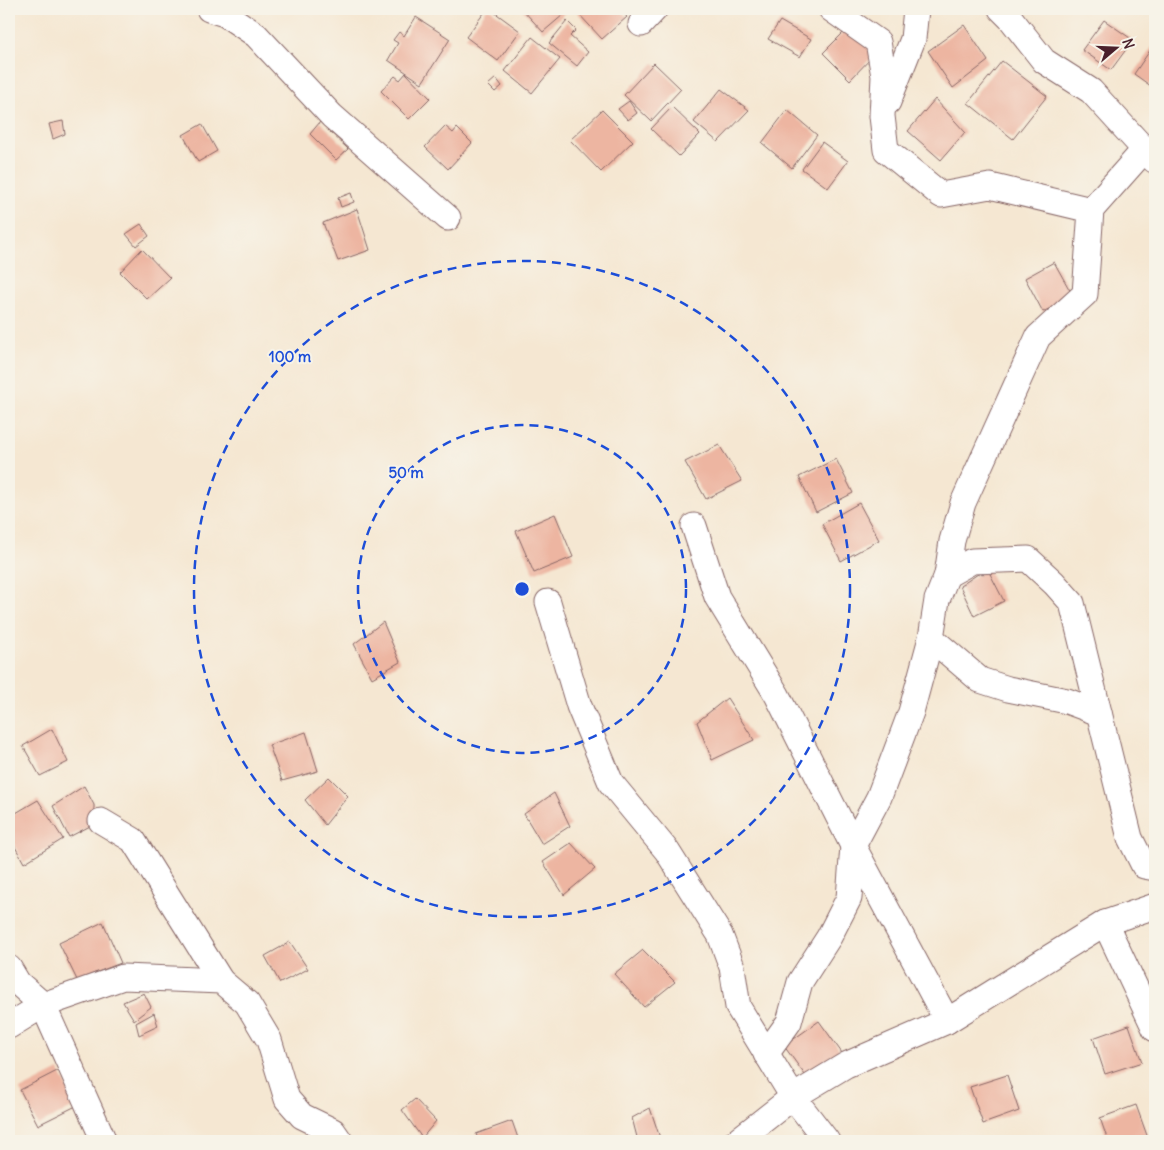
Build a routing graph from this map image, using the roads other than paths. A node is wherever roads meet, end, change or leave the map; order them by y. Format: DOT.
graph roads {
  1 [pos="209,9"];
  2 [pos="831,9"];
  3 [pos="916,9"];
  4 [pos="1001,9"];
  5 [pos="882,116"];
  6 [pos="1152,152"];
  7 [pos="1091,210"];
  8 [pos="448,218"];
  9 [pos="694,526"];
  10 [pos="947,575"];
  11 [pos="548,602"];
  12 [pos="931,638"];
  13 [pos="1100,713"];
  14 [pos="101,821"];
  15 [pos="854,846"];
  16 [pos="1155,868"];
  17 [pos="1155,906"];
  18 [pos="1105,923"];
  19 [pos="9,968"];
  20 [pos="221,980"];
  21 [pos="43,1004"];
  22 [pos="948,1021"];
  23 [pos="9,1026"];
  24 [pos="1155,1029"];
  25 [pos="766,1054"];
  26 [pos="793,1097"];
  27 [pos="104,1141"];
  28 [pos="340,1141"];
  29 [pos="737,1141"];
  30 [pos="827,1141"];
  1 -- 8 [label="street"];
  2 -- 5 [label="street"];
  3 -- 5 [label="street"];
  4 -- 6 [label="street"];
  5 -- 7 [label="street"];
  6 -- 7 [label="street"];
  7 -- 10 [label="street"];
  9 -- 15 [label="street"];
  10 -- 12 [label="street"];
  10 -- 13 [label="street"];
  11 -- 25 [label="street"];
  12 -- 13 [label="street"];
  12 -- 15 [label="street"];
  13 -- 16 [label="street"];
  14 -- 20 [label="street"];
  15 -- 22 [label="street"];
  15 -- 25 [label="street"];
  17 -- 18 [label="street"];
  18 -- 22 [label="street"];
  18 -- 24 [label="street"];
  19 -- 21 [label="street"];
  20 -- 21 [label="street"];
  20 -- 28 [label="street"];
  21 -- 23 [label="street"];
  21 -- 27 [label="street"];
  22 -- 26 [label="street"];
  25 -- 26 [label="street"];
  26 -- 29 [label="street"];
  26 -- 30 [label="street"];
}
